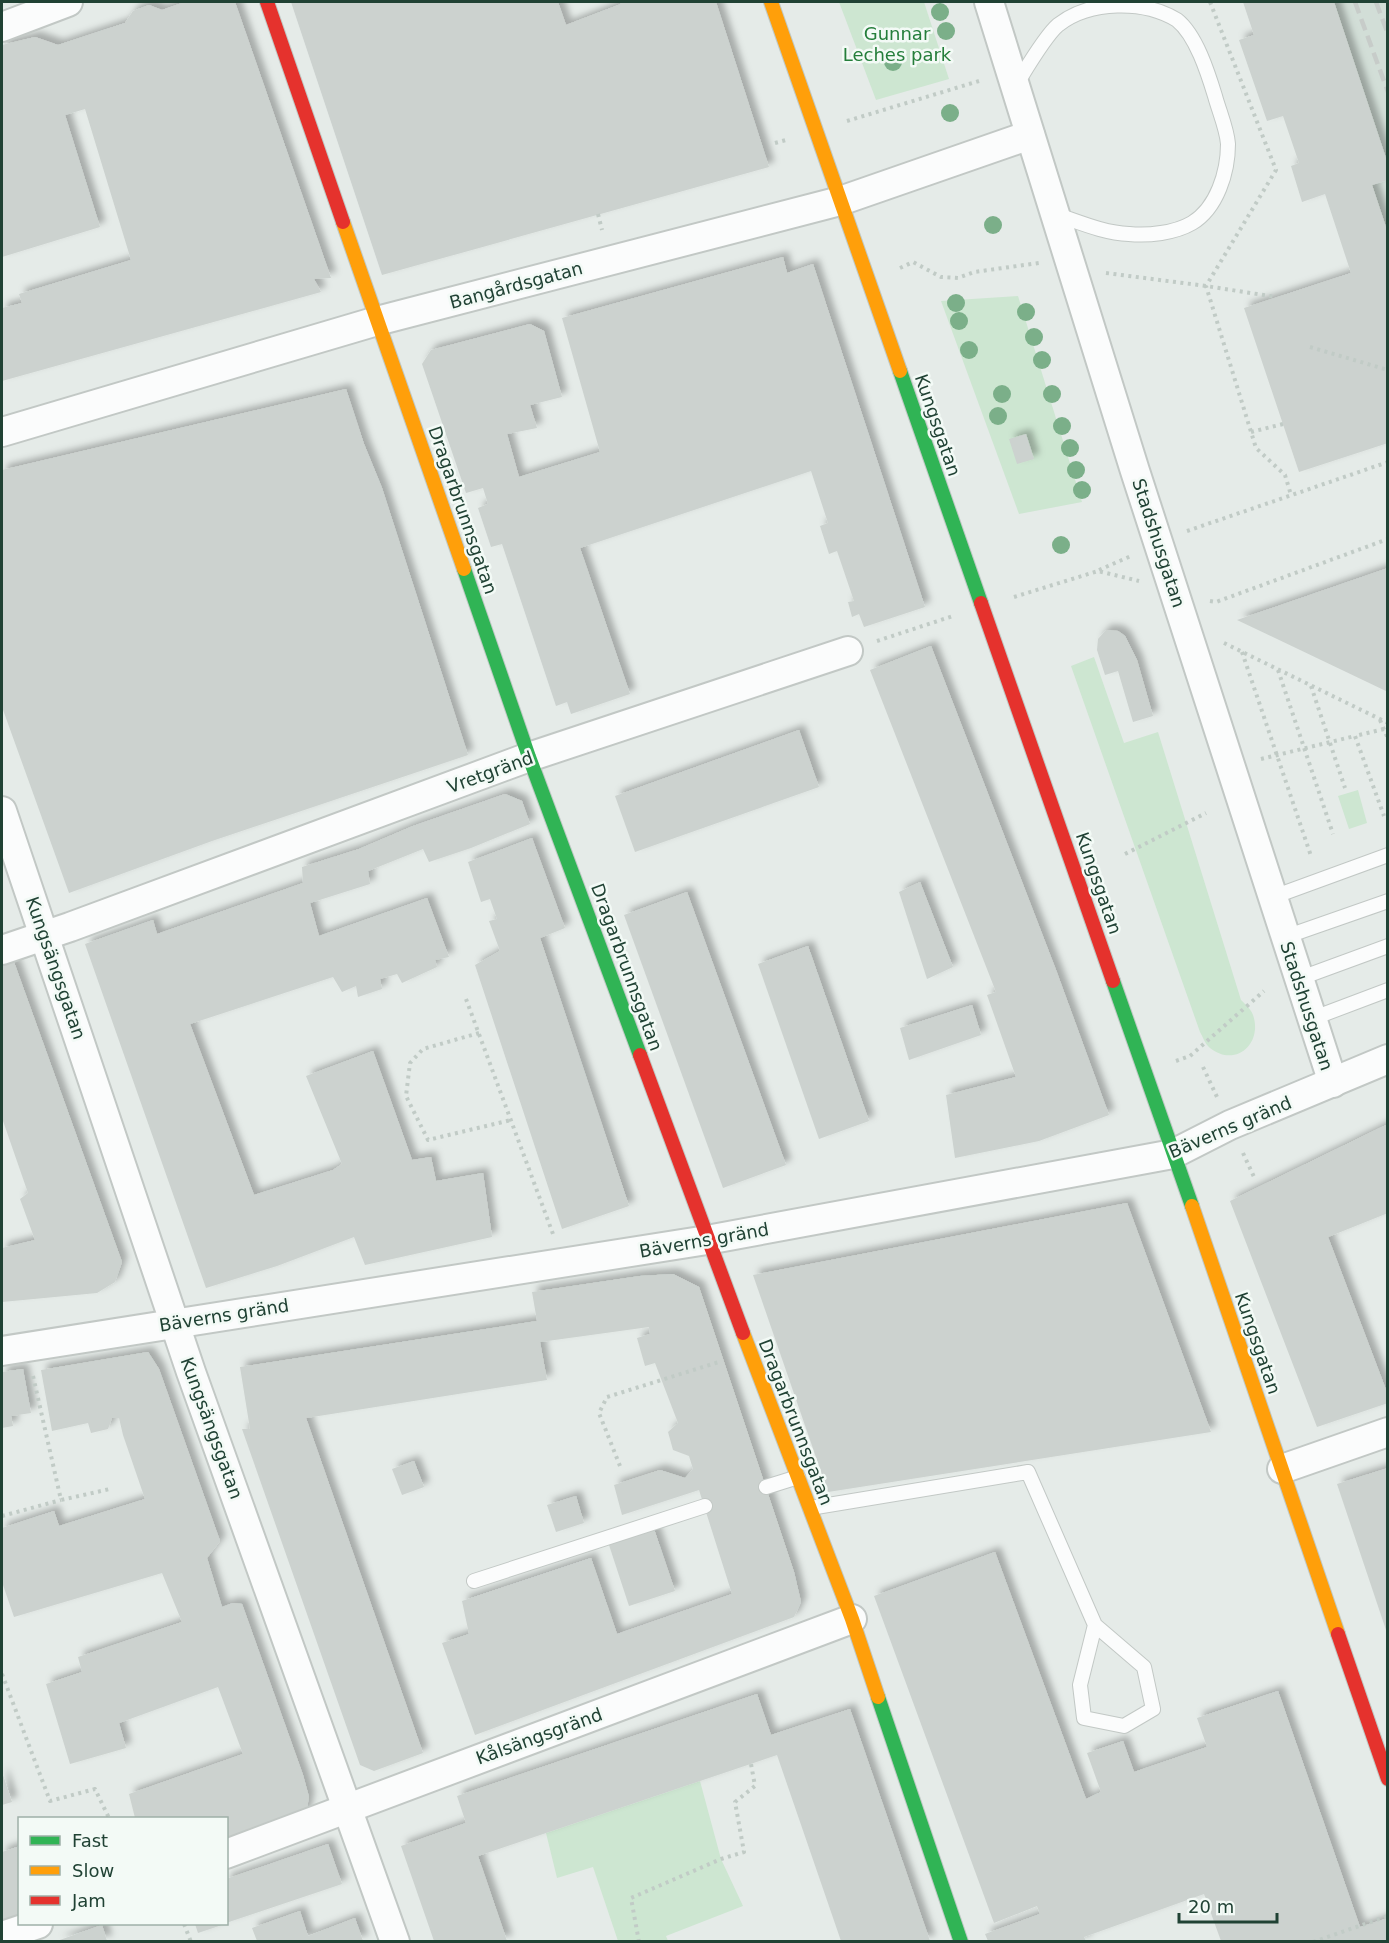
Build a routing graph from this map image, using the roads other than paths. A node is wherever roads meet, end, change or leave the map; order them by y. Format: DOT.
graph roads {
  1 [pos="68,2"];
  2 [pos="267,2"];
  3 [pos="771,2"];
  4 [pos="989,2"];
  5 [pos="2,27"];
  6 [pos="1016,85"];
  7 [pos="1030,135"];
  8 [pos="840,201"];
  9 [pos="1055,214"];
  10 [pos="377,321"];
  11 [pos="2,432"];
  12 [pos="848,651"];
  13 [pos="530,757"];
  14 [pos="2,811"];
  15 [pos="1388,855"];
  16 [pos="1273,897"];
  17 [pos="1388,901"];
  18 [pos="45,936"];
  19 [pos="1285,937"];
  20 [pos="1388,946"];
  21 [pos="8,948"];
  22 [pos="1298,979"];
  23 [pos="1388,990"];
  24 [pos="1311,1018"];
  25 [pos="1388,1059"];
  26 [pos="1333,1083"];
  27 [pos="1173,1154"];
  28 [pos="707,1240"];
  29 [pos="174,1322"];
  30 [pos="14,1348"];
  31 [pos="1388,1432"];
  32 [pos="1282,1469"];
  33 [pos="798,1477"];
  34 [pos="766,1487"];
  35 [pos="705,1506"];
  36 [pos="810,1508"];
  37 [pos="474,1581"];
  38 [pos="852,1618"];
  39 [pos="1095,1625"];
  40 [pos="1388,1779"];
  41 [pos="348,1808"];
  42 [pos="228,1853"];
  43 [pos="32,1925"];
  44 [pos="2,1936"];
  45 [pos="395,1941"];
  46 [pos="961,1941"];
  1 -- 5 [label="street"];
  2 -- 10 [label="street, Dragarbrunnsgatan"];
  3 -- 8 [label="street, Kungsgatan"];
  4 -- 6 [label="street, Stadshusgatan"];
  6 -- 7 [label="street, Stadshusgatan"];
  6 -- 9 [label="lane"];
  7 -- 8 [label="street, Bangårdsgatan"];
  7 -- 9 [label="street, Stadshusgatan"];
  8 -- 10 [label="street, Bangårdsgatan"];
  8 -- 27 [label="street, Kungsgatan"];
  9 -- 16 [label="street, Stadshusgatan"];
  10 -- 11 [label="street, Bangårdsgatan"];
  10 -- 13 [label="street, Dragarbrunnsgatan"];
  12 -- 13 [label="street, Vretgränd"];
  13 -- 18 [label="street, Vretgränd"];
  13 -- 28 [label="street, Dragarbrunnsgatan"];
  14 -- 18 [label="street, Kungsängsgatan"];
  15 -- 16 [label="lane"];
  16 -- 19 [label="street, Stadshusgatan"];
  17 -- 19 [label="lane"];
  18 -- 21 [label="street, Vretgränd"];
  18 -- 29 [label="street, Kungsängsgatan"];
  19 -- 22 [label="street, Stadshusgatan"];
  20 -- 22 [label="lane"];
  22 -- 24 [label="street, Stadshusgatan"];
  23 -- 24 [label="lane"];
  24 -- 26 [label="street, Stadshusgatan"];
  25 -- 26 [label="street, Bäverns gränd"];
  26 -- 27 [label="street, Bäverns gränd"];
  27 -- 28 [label="street, Bäverns gränd"];
  27 -- 32 [label="street, Kungsgatan"];
  28 -- 29 [label="street, Bäverns gränd"];
  28 -- 33 [label="street, Dragarbrunnsgatan"];
  29 -- 30 [label="street, Bäverns gränd"];
  29 -- 41 [label="street, Kungsängsgatan"];
  31 -- 32 [label="street"];
  32 -- 40 [label="street, Kungsgatan"];
  33 -- 34 [label="lane"];
  33 -- 36 [label="street, Dragarbrunnsgatan"];
  35 -- 37 [label="lane"];
  36 -- 38 [label="street, Dragarbrunnsgatan"];
  36 -- 39 [label="lane"];
  38 -- 41 [label="street, Kålsängsgränd"];
  38 -- 46 [label="street, Dragarbrunnsgatan"];
  39 -- 39 [label="lane"];
  41 -- 42 [label="street, Kålsängsgränd"];
  41 -- 45 [label="street, Kungsängsgatan"];
  43 -- 44 [label="street"];
}
